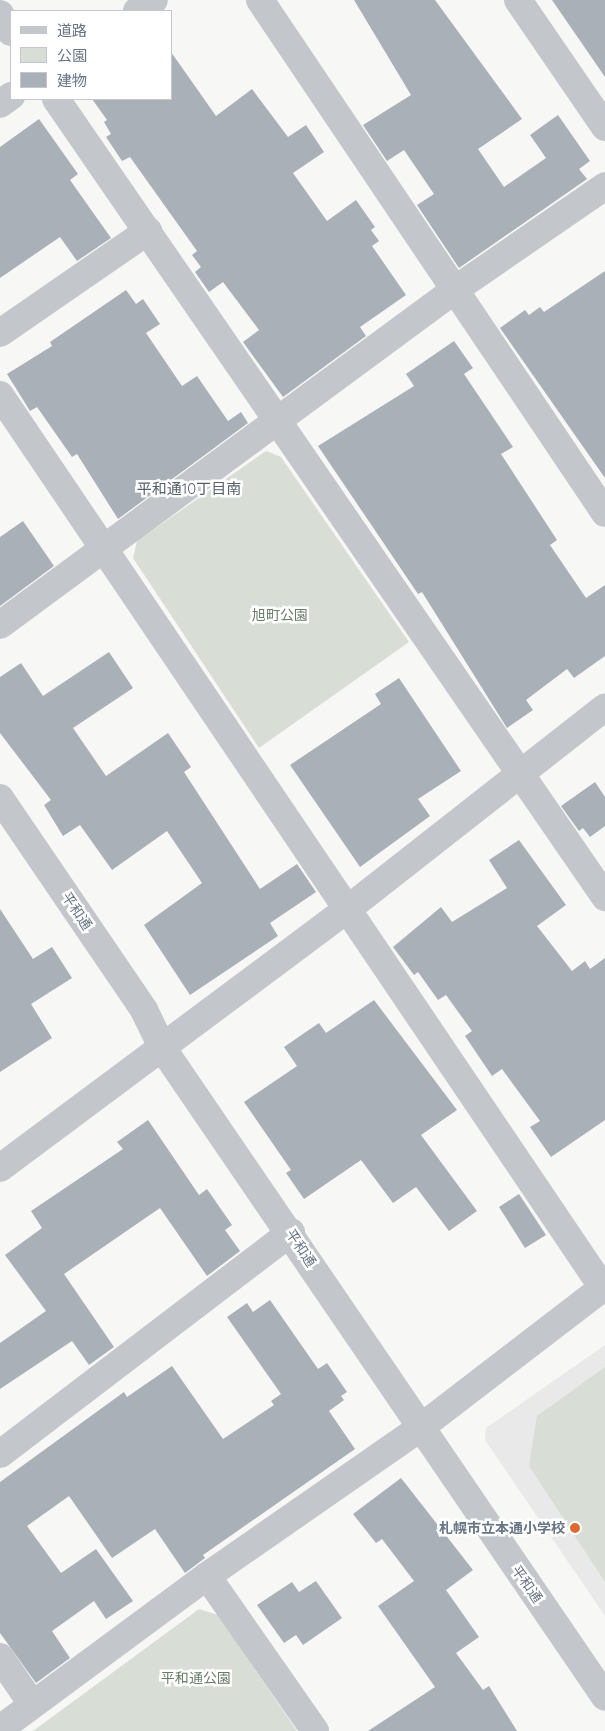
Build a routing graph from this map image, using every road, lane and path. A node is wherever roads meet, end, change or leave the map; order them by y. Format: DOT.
graph roads {
  1 [pos="154,0"];
  2 [pos="260,0"];
  3 [pos="518,0"];
  4 [pos="139,10"];
  5 [pos="0,14"];
  6 [pos="10,30"];
  7 [pos="57,100"];
  8 [pos="605,127"];
  9 [pos="605,186"];
  10 [pos="148,231"];
  11 [pos="453,291"];
  12 [pos="0,333"];
  13 [pos="0,395"];
  14 [pos="275,422"];
  15 [pos="605,513"];
  16 [pos="103,547"];
  17 [pos="0,625"];
  18 [pos="605,707"];
  19 [pos="520,774"];
  20 [pos="0,798"];
  21 [pos="605,897"];
  22 [pos="350,908"];
  23 [pos="163,1049"];
  24 [pos="0,1168"];
  25 [pos="292,1232"];
  26 [pos="604,1287"];
  27 [pos="420,1428"];
  28 [pos="0,1454"];
  29 [pos="207,1576"];
  30 [pos="0,1657"];
  31 [pos="605,1697"];
  32 [pos="32,1704"];
  33 [pos="0,1730"];
  34 [pos="314,1731"];
  1 -- 4 [label="street"];
  2 -- 11 [label="street"];
  3 -- 8 [label="street"];
  5 -- 6 [label="street"];
  7 -- 10 [label="street"];
  9 -- 11 [label="street"];
  10 -- 12 [label="street"];
  10 -- 14 [label="street"];
  11 -- 14 [label="street"];
  11 -- 15 [label="street"];
  13 -- 16 [label="street"];
  14 -- 16 [label="street"];
  14 -- 19 [label="street"];
  16 -- 17 [label="street"];
  16 -- 22 [label="street"];
  18 -- 19 [label="street"];
  19 -- 21 [label="street"];
  19 -- 22 [label="street"];
  20 -- 23 [label="street, 平和通"];
  22 -- 23 [label="street"];
  22 -- 26 [label="street"];
  23 -- 24 [label="street"];
  23 -- 25 [label="street, 平和通"];
  25 -- 27 [label="street, 平和通"];
  25 -- 28 [label="street"];
  26 -- 27 [label="street"];
  27 -- 29 [label="street"];
  27 -- 31 [label="street, 平和通"];
  29 -- 32 [label="street"];
  29 -- 34 [label="street"];
  30 -- 32 [label="street"];
  32 -- 33 [label="street"];
}
